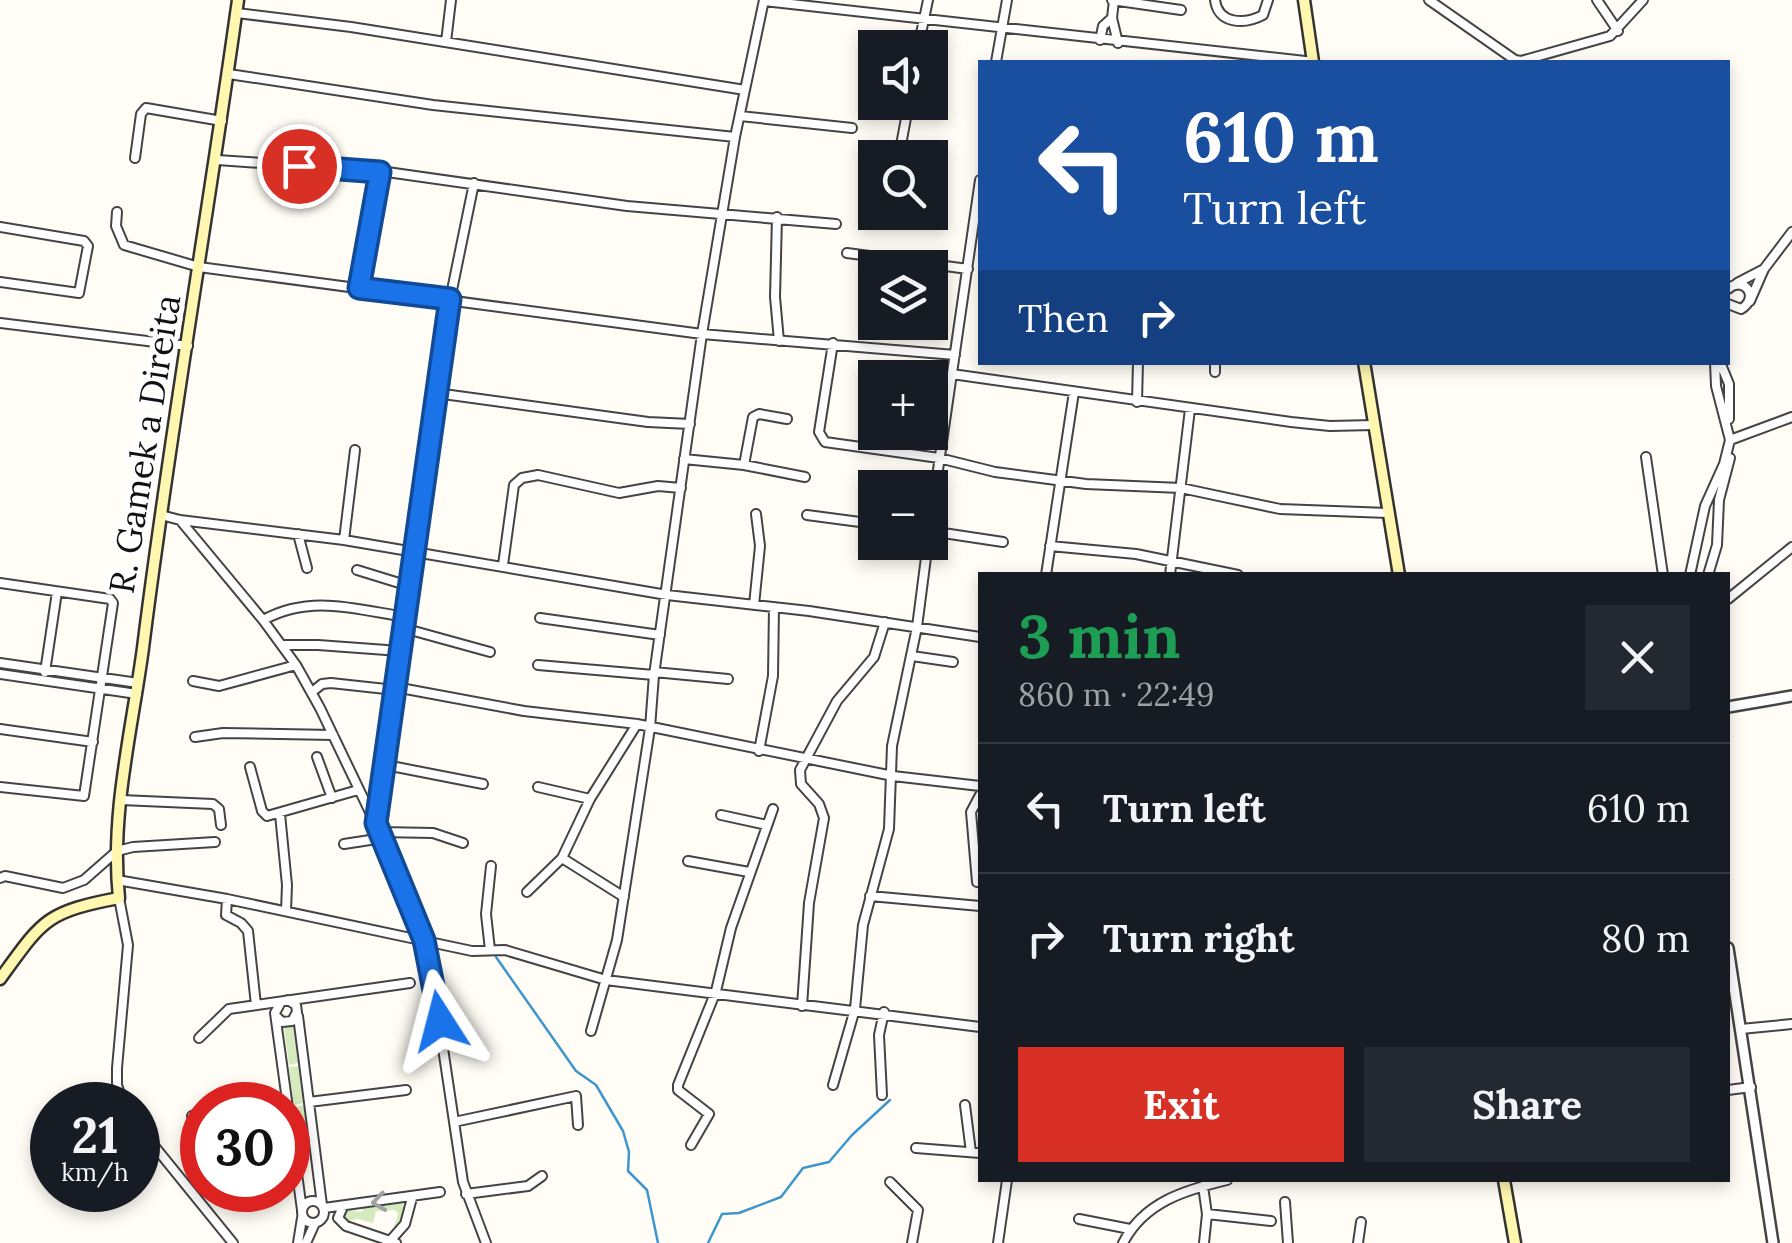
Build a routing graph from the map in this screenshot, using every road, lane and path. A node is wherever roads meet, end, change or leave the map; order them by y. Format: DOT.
graph roads {
  1 [pos="238,0"];
  2 [pos="451,0"];
  3 [pos="928,0"];
  4 [pos="1007,0"];
  5 [pos="1114,0"];
  6 [pos="1215,0"];
  7 [pos="1268,0"];
  8 [pos="1304,0"];
  9 [pos="1429,0"];
  10 [pos="1597,0"];
  11 [pos="1643,0"];
  12 [pos="764,1"];
  13 [pos="1181,10"];
  14 [pos="236,14"];
  15 [pos="923,18"];
  16 [pos="1112,18"];
  17 [pos="1001,29"];
  18 [pos="921,30"];
  19 [pos="1618,31"];
  20 [pos="1100,40"];
  21 [pos="446,42"];
  22 [pos="1118,43"];
  23 [pos="996,60"];
  24 [pos="1292,60"];
  25 [pos="1313,60"];
  26 [pos="229,74"];
  27 [pos="746,90"];
  28 [pos="740,116"];
  29 [pos="222,121"];
  30 [pos="852,128"];
  31 [pos="735,138"];
  32 [pos="135,158"];
  33 [pos="217,160"];
  34 [pos="380,172"];
  35 [pos="474,183"];
  36 [pos="978,195"];
  37 [pos="117,212"];
  38 [pos="724,212"];
  39 [pos="778,217"];
  40 [pos="836,224"];
  41 [pos="0,227"];
  42 [pos="1792,232"];
  43 [pos="847,252"];
  44 [pos="200,267"];
  45 [pos="968,269"];
  46 [pos="1764,269"];
  47 [pos="0,282"];
  48 [pos="1730,286"];
  49 [pos="1730,287"];
  50 [pos="359,288"];
  51 [pos="450,299"];
  52 [pos="1750,301"];
  53 [pos="1730,305"];
  54 [pos="0,324"];
  55 [pos="702,334"];
  56 [pos="779,340"];
  57 [pos="833,343"];
  58 [pos="188,346"];
  59 [pos="956,355"];
  60 [pos="1138,365"];
  61 [pos="1364,365"];
  62 [pos="1718,365"];
  63 [pos="952,374"];
  64 [pos="436,392"];
  65 [pos="1074,392"];
  66 [pos="1137,402"];
  67 [pos="1190,410"];
  68 [pos="1792,417"];
  69 [pos="787,419"];
  70 [pos="690,424"];
  71 [pos="1374,425"];
  72 [pos="1730,440"];
  73 [pos="354,450"];
  74 [pos="1646,457"];
  75 [pos="939,458"];
  76 [pos="684,459"];
  77 [pos="744,465"];
  78 [pos="937,470"];
  79 [pos="805,477"];
  80 [pos="1062,481"];
  81 [pos="681,488"];
  82 [pos="1181,488"];
  83 [pos="1388,513"];
  84 [pos="756,514"];
  85 [pos="161,515"];
  86 [pos="807,515"];
  87 [pos="180,520"];
  88 [pos="858,522"];
  89 [pos="948,531"];
  90 [pos="298,534"];
  91 [pos="344,540"];
  92 [pos="1003,542"];
  93 [pos="1050,546"];
  94 [pos="1792,547"];
  95 [pos="414,550"];
  96 [pos="926,560"];
  97 [pos="1172,560"];
  98 [pos="502,564"];
  99 [pos="307,568"];
  100 [pos="356,570"];
  101 [pos="1046,572"];
  102 [pos="1170,572"];
  103 [pos="1225,572"];
  104 [pos="1398,572"];
  105 [pos="1663,572"];
  106 [pos="1691,572"];
  107 [pos="1709,572"];
  108 [pos="0,583"];
  109 [pos="409,586"];
  110 [pos="57,592"];
  111 [pos="667,595"];
  112 [pos="1730,597"];
  113 [pos="754,605"];
  114 [pos="774,607"];
  115 [pos="405,617"];
  116 [pos="540,618"];
  117 [pos="263,620"];
  118 [pos="885,622"];
  119 [pos="918,627"];
  120 [pos="403,628"];
  121 [pos="660,635"];
  122 [pos="978,637"];
  123 [pos="283,646"];
  124 [pos="400,651"];
  125 [pos="490,652"];
  126 [pos="912,656"];
  127 [pos="953,662"];
  128 [pos="0,663"];
  129 [pos="296,665"];
  130 [pos="538,665"];
  131 [pos="46,669"];
  132 [pos="0,674"];
  133 [pos="654,674"];
  134 [pos="102,676"];
  135 [pos="728,679"];
  136 [pos="44,680"];
  137 [pos="193,681"];
  138 [pos="100,688"];
  139 [pos="137,688"];
  140 [pos="395,689"];
  141 [pos="312,692"];
  142 [pos="1792,696"];
  143 [pos="1730,707"];
  144 [pos="637,724"];
  145 [pos="650,728"];
  146 [pos="0,729"];
  147 [pos="333,735"];
  148 [pos="196,737"];
  149 [pos="93,742"];
  150 [pos="759,750"];
  151 [pos="317,757"];
  152 [pos="806,759"];
  153 [pos="386,765"];
  154 [pos="250,767"];
  155 [pos="892,776"];
  156 [pos="483,784"];
  157 [pos="978,786"];
  158 [pos="0,787"];
  159 [pos="538,788"];
  160 [pos="358,790"];
  161 [pos="332,798"];
  162 [pos="978,798"];
  163 [pos="121,800"];
  164 [pos="590,800"];
  165 [pos="773,809"];
  166 [pos="280,814"];
  167 [pos="721,816"];
  168 [pos="767,824"];
  169 [pos="221,826"];
  170 [pos="380,831"];
  171 [pos="215,842"];
  172 [pos="463,842"];
  173 [pos="344,844"];
  174 [pos="117,851"];
  175 [pos="562,858"];
  176 [pos="688,861"];
  177 [pos="491,866"];
  178 [pos="749,872"];
  179 [pos="0,878"];
  180 [pos="117,880"];
  181 [pos="977,882"];
  182 [pos="527,892"];
  183 [pos="870,896"];
  184 [pos="624,897"];
  185 [pos="119,898"];
  186 [pos="227,899"];
  187 [pos="978,906"];
  188 [pos="286,911"];
  189 [pos="424,940"];
  190 [pos="490,950"];
  191 [pos="1730,973"];
  192 [pos="0,979"];
  193 [pos="606,980"];
  194 [pos="410,982"];
  195 [pos="716,991"];
  196 [pos="305,998"];
  197 [pos="284,1000"];
  198 [pos="260,1004"];
  199 [pos="802,1006"];
  200 [pos="855,1009"];
  201 [pos="297,1010"];
  202 [pos="884,1012"];
  203 [pos="276,1015"];
  204 [pos="1792,1024"];
  205 [pos="978,1026"];
  206 [pos="1741,1029"];
  207 [pos="591,1031"];
  208 [pos="199,1038"];
  209 [pos="117,1082"];
  210 [pos="283,1082"];
  211 [pos="306,1082"];
  212 [pos="832,1085"];
  213 [pos="1750,1087"];
  214 [pos="406,1090"];
  215 [pos="1730,1090"];
  216 [pos="882,1095"];
  217 [pos="310,1102"];
  218 [pos="965,1105"];
  219 [pos="310,1110"];
  220 [pos="454,1122"];
  221 [pos="578,1125"];
  222 [pos="692,1145"];
  223 [pos="916,1148"];
  224 [pos="976,1152"];
  225 [pos="160,1153"];
  226 [pos="542,1176"];
  227 [pos="890,1182"];
  228 [pos="1007,1182"];
  229 [pos="1219,1182"];
  230 [pos="1504,1182"];
  231 [pos="1203,1186"];
  232 [pos="440,1192"];
  233 [pos="466,1194"];
  234 [pos="412,1198"];
  235 [pos="310,1202"];
  236 [pos="1285,1202"];
  237 [pos="323,1207"];
  238 [pos="346,1207"];
  239 [pos="302,1212"];
  240 [pos="1207,1214"];
  241 [pos="1078,1218"];
  242 [pos="318,1221"];
  243 [pos="1270,1221"];
  244 [pos="1361,1222"];
  245 [pos="346,1226"];
  246 [pos="1130,1230"];
  247 [pos="393,1242"];
  248 [pos="233,1243"];
  249 [pos="298,1243"];
  250 [pos="306,1243"];
  251 [pos="486,1243"];
  252 [pos="912,1243"];
  253 [pos="998,1243"];
  254 [pos="1123,1243"];
  255 [pos="1204,1243"];
  256 [pos="1288,1243"];
  257 [pos="1358,1243"];
  258 [pos="1514,1243"];
  259 [pos="1773,1243"];
  1 -- 14 [label="main road, R. Gamek a Direita"];
  2 -- 21 [label="street"];
  3 -- 15 [label="street"];
  4 -- 17 [label="street"];
  5 -- 13 [label="street"];
  5 -- 16 [label="street"];
  6 -- 7 [label="street"];
  8 -- 25 [label="main road"];
  9 -- 19 [label="street"];
  10 -- 19 [label="street"];
  11 -- 19 [label="street"];
  12 -- 15 [label="street"];
  12 -- 27 [label="street"];
  14 -- 21 [label="street"];
  14 -- 26 [label="main road, R. Gamek a Direita"];
  15 -- 17 [label="street"];
  15 -- 18 [label="street"];
  16 -- 20 [label="street"];
  16 -- 22 [label="street"];
  17 -- 20 [label="street"];
  17 -- 23 [label="street"];
  20 -- 22 [label="street"];
  21 -- 27 [label="street"];
  22 -- 24 [label="street"];
  26 -- 29 [label="main road, R. Gamek a Direita"];
  26 -- 31 [label="street"];
  27 -- 28 [label="street"];
  28 -- 30 [label="street"];
  28 -- 31 [label="street"];
  29 -- 32 [label="street"];
  29 -- 33 [label="main road, R. Gamek a Direita"];
  31 -- 38 [label="street"];
  33 -- 34 [label="street"];
  33 -- 44 [label="main road, R. Gamek a Direita"];
  34 -- 35 [label="street"];
  34 -- 50 [label="street"];
  35 -- 38 [label="street"];
  35 -- 51 [label="street"];
  36 -- 45 [label="street"];
  37 -- 44 [label="street"];
  38 -- 39 [label="street"];
  38 -- 55 [label="street"];
  39 -- 40 [label="street"];
  39 -- 56 [label="street"];
  41 -- 47 [label="street"];
  42 -- 46 [label="street"];
  43 -- 45 [label="street"];
  44 -- 50 [label="street"];
  44 -- 58 [label="main road, R. Gamek a Direita"];
  45 -- 59 [label="street"];
  46 -- 48 [label="street"];
  46 -- 52 [label="street"];
  49 -- 52 [label="street"];
  50 -- 51 [label="street"];
  51 -- 55 [label="street"];
  51 -- 64 [label="street"];
  52 -- 53 [label="street"];
  54 -- 58 [label="street"];
  55 -- 56 [label="street"];
  55 -- 70 [label="street"];
  56 -- 57 [label="street"];
  57 -- 59 [label="street"];
  57 -- 75 [label="street"];
  58 -- 85 [label="main road, R. Gamek a Direita"];
  59 -- 63 [label="street"];
  60 -- 66 [label="street"];
  61 -- 71 [label="main road"];
  62 -- 72 [label="street"];
  63 -- 65 [label="street"];
  63 -- 75 [label="street"];
  64 -- 70 [label="street"];
  64 -- 95 [label="street"];
  65 -- 66 [label="street"];
  65 -- 80 [label="street"];
  66 -- 67 [label="street"];
  67 -- 71 [label="street"];
  67 -- 82 [label="street"];
  68 -- 72 [label="street"];
  69 -- 77 [label="street"];
  70 -- 76 [label="street"];
  71 -- 83 [label="main road"];
  72 -- 106 [label="street"];
  72 -- 107 [label="street"];
  73 -- 91 [label="street"];
  74 -- 105 [label="street"];
  75 -- 78 [label="street"];
  75 -- 80 [label="street"];
  76 -- 77 [label="street"];
  76 -- 81 [label="street"];
  77 -- 79 [label="street"];
  80 -- 82 [label="street"];
  80 -- 93 [label="street"];
  81 -- 98 [label="street"];
  81 -- 111 [label="street"];
  82 -- 83 [label="street"];
  82 -- 97 [label="street"];
  83 -- 104 [label="main road"];
  84 -- 113 [label="street"];
  85 -- 87 [label="street"];
  85 -- 139 [label="main road, R. Gamek a Direita"];
  86 -- 88 [label="street"];
  87 -- 90 [label="street"];
  87 -- 117 [label="street"];
  89 -- 92 [label="street"];
  90 -- 91 [label="street"];
  90 -- 99 [label="street"];
  91 -- 95 [label="street"];
  93 -- 97 [label="street"];
  93 -- 101 [label="street"];
  94 -- 112 [label="street"];
  95 -- 98 [label="street"];
  95 -- 109 [label="street"];
  96 -- 119 [label="street"];
  97 -- 102 [label="street"];
  97 -- 103 [label="street"];
  98 -- 111 [label="street"];
  100 -- 109 [label="street"];
  108 -- 110 [label="street"];
  109 -- 115 [label="street"];
  110 -- 131 [label="street"];
  110 -- 134 [label="street"];
  111 -- 113 [label="street"];
  111 -- 121 [label="street"];
  113 -- 114 [label="street"];
  114 -- 118 [label="street"];
  114 -- 150 [label="street"];
  115 -- 117 [label="street"];
  115 -- 120 [label="street"];
  116 -- 121 [label="street"];
  117 -- 123 [label="street"];
  118 -- 119 [label="street"];
  118 -- 152 [label="street"];
  119 -- 122 [label="street"];
  119 -- 126 [label="street"];
  120 -- 124 [label="street"];
  120 -- 125 [label="street"];
  121 -- 133 [label="street"];
  123 -- 124 [label="street"];
  123 -- 129 [label="street"];
  124 -- 140 [label="street"];
  126 -- 127 [label="street"];
  126 -- 155 [label="street"];
  128 -- 131 [label="street"];
  129 -- 137 [label="street"];
  129 -- 141 [label="street"];
  130 -- 133 [label="street"];
  131 -- 134 [label="street"];
  131 -- 136 [label="street"];
  132 -- 136 [label="street"];
  133 -- 135 [label="street"];
  133 -- 145 [label="street"];
  134 -- 138 [label="street"];
  134 -- 139 [label="street"];
  136 -- 138 [label="street"];
  138 -- 139 [label="street"];
  138 -- 149 [label="street"];
  139 -- 163 [label="main road, R. Gamek a Direita"];
  140 -- 141 [label="street"];
  140 -- 144 [label="street"];
  140 -- 153 [label="street"];
  141 -- 147 [label="street"];
  142 -- 143 [label="street"];
  144 -- 145 [label="street"];
  144 -- 164 [label="street"];
  145 -- 150 [label="street"];
  145 -- 184 [label="street"];
  146 -- 149 [label="street"];
  147 -- 148 [label="street"];
  147 -- 160 [label="street"];
  149 -- 158 [label="street"];
  150 -- 152 [label="street"];
  151 -- 161 [label="street"];
  152 -- 155 [label="street"];
  152 -- 199 [label="street"];
  153 -- 156 [label="street"];
  153 -- 170 [label="street"];
  154 -- 166 [label="street"];
  155 -- 157 [label="street"];
  155 -- 183 [label="street"];
  159 -- 164 [label="street"];
  160 -- 161 [label="street"];
  160 -- 170 [label="street"];
  161 -- 166 [label="street"];
  162 -- 181 [label="street"];
  163 -- 169 [label="street"];
  163 -- 174 [label="main road, R. Gamek a Direita"];
  164 -- 175 [label="street"];
  165 -- 168 [label="street"];
  166 -- 188 [label="street"];
  167 -- 168 [label="street"];
  168 -- 178 [label="street"];
  170 -- 172 [label="street"];
  170 -- 173 [label="street"];
  170 -- 189 [label="street"];
  171 -- 174 [label="street"];
  174 -- 179 [label="street"];
  174 -- 180 [label="main road, R. Gamek a Direita"];
  175 -- 182 [label="street"];
  175 -- 184 [label="street"];
  176 -- 178 [label="street"];
  177 -- 190 [label="street"];
  178 -- 195 [label="street"];
  180 -- 185 [label="main road, R. Gamek a Direita"];
  180 -- 186 [label="street"];
  183 -- 187 [label="street"];
  183 -- 200 [label="street"];
  184 -- 193 [label="street"];
  185 -- 192 [label="main road"];
  185 -- 209 [label="street"];
  186 -- 188 [label="street"];
  186 -- 198 [label="street"];
  188 -- 189 [label="street"];
  189 -- 190 [label="street"];
  189 -- 220 [label="street"];
  190 -- 193 [label="street"];
  191 -- 206 [label="street"];
  193 -- 195 [label="street"];
  193 -- 207 [label="street"];
  194 -- 196 [label="street"];
  195 -- 199 [label="street"];
  195 -- 222 [label="street"];
  196 -- 197 [label="street"];
  196 -- 201 [label="street"];
  197 -- 198 [label="street"];
  197 -- 201 [label="street"];
  197 -- 203 [label="street"];
  198 -- 203 [label="street"];
  198 -- 208 [label="street"];
  199 -- 200 [label="street"];
  200 -- 202 [label="street"];
  200 -- 212 [label="street"];
  201 -- 203 [label="street"];
  201 -- 211 [label="street"];
  202 -- 205 [label="street"];
  202 -- 216 [label="street"];
  203 -- 210 [label="street"];
  204 -- 206 [label="street"];
  206 -- 213 [label="street"];
  213 -- 215 [label="street"];
  213 -- 259 [label="street"];
  214 -- 217 [label="street"];
  218 -- 224 [label="street"];
  219 -- 237 [label="street"];
  220 -- 221 [label="street"];
  220 -- 233 [label="street"];
  223 -- 224 [label="street"];
  225 -- 248 [label="street"];
  226 -- 233 [label="street"];
  227 -- 252 [label="street"];
  228 -- 253 [label="street"];
  229 -- 231 [label="street"];
  230 -- 258 [label="main road"];
  231 -- 240 [label="street"];
  231 -- 246 [label="street"];
  232 -- 234 [label="street"];
  233 -- 251 [label="street"];
  234 -- 238 [label="street, one-way"];
  234 -- 247 [label="street"];
  235 -- 237 [label="street"];
  236 -- 256 [label="street"];
  237 -- 238 [label="street"];
  237 -- 242 [label="street"];
  238 -- 245 [label="street"];
  239 -- 242 [label="street"];
  239 -- 249 [label="street"];
  240 -- 243 [label="street"];
  240 -- 255 [label="street"];
  241 -- 246 [label="street"];
  242 -- 245 [label="street"];
  242 -- 250 [label="street"];
  244 -- 257 [label="street"];
  245 -- 247 [label="street"];
  246 -- 254 [label="street"];
}
